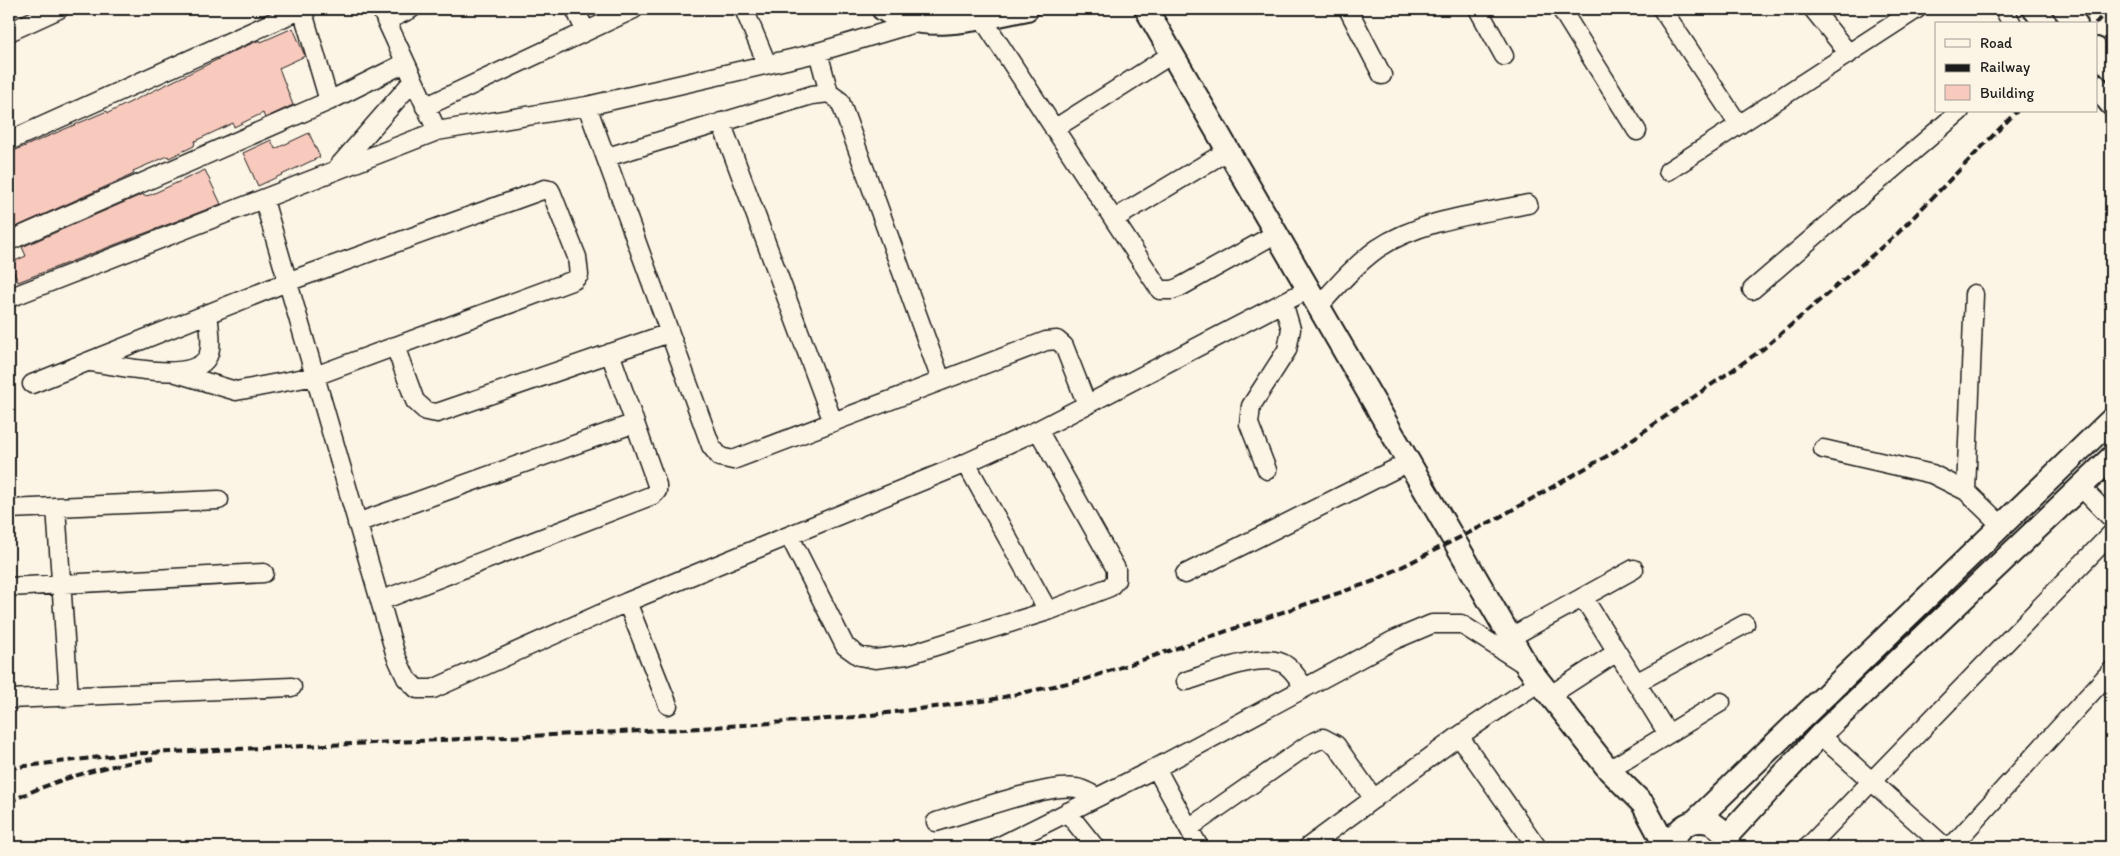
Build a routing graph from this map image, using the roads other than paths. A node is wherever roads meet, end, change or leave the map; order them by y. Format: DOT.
graph roads {
  1 [pos="59,9"];
  2 [pos="412,9"];
  3 [pos="575,9"];
  4 [pos="634,9"];
  5 [pos="744,9"];
  6 [pos="883,9"];
  7 [pos="1027,9"];
  8 [pos="1146,9"];
  9 [pos="1348,9"];
  10 [pos="1478,9"];
  11 [pos="1561,9"];
  12 [pos="1662,9"];
  13 [pos="1813,9"];
  14 [pos="1917,9"];
  15 [pos="2004,9"];
  16 [pos="2034,9"];
  17 [pos="2064,9"];
  18 [pos="384,15"];
  19 [pos="931,15"];
  20 [pos="982,18"];
  21 [pos="2011,22"];
  22 [pos="2044,22"];
  23 [pos="2074,22"];
  24 [pos="585,30"];
  25 [pos="9,32"];
  26 [pos="818,52"];
  27 [pos="2098,52"];
  28 [pos="1172,54"];
  29 [pos="1849,54"];
  30 [pos="1504,56"];
  31 [pos="406,63"];
  32 [pos="767,64"];
  33 [pos="2111,68"];
  34 [pos="1382,75"];
  35 [pos="414,81"];
  36 [pos="2098,88"];
  37 [pos="829,93"];
  38 [pos="329,101"];
  39 [pos="2111,104"];
  40 [pos="587,106"];
  41 [pos="425,107"];
  42 [pos="1959,112"];
  43 [pos="721,122"];
  44 [pos="1739,125"];
  45 [pos="1054,129"];
  46 [pos="436,130"];
  47 [pos="1636,131"];
  48 [pos="9,141"];
  49 [pos="1229,150"];
  50 [pos="607,157"];
  51 [pos="334,171"];
  52 [pos="1668,171"];
  53 [pos="264,200"];
  54 [pos="1528,204"];
  55 [pos="1114,219"];
  56 [pos="1277,233"];
  57 [pos="9,241"];
  58 [pos="287,282"];
  59 [pos="1752,290"];
  60 [pos="1974,294"];
  61 [pos="1314,297"];
  62 [pos="9,298"];
  63 [pos="1283,302"];
  64 [pos="208,313"];
  65 [pos="669,332"];
  66 [pos="395,346"];
  67 [pos="610,353"];
  68 [pos="88,362"];
  69 [pos="176,373"];
  70 [pos="315,376"];
  71 [pos="941,380"];
  72 [pos="32,384"];
  73 [pos="1087,404"];
  74 [pos="2111,420"];
  75 [pos="833,422"];
  76 [pos="635,423"];
  77 [pos="1038,430"];
  78 [pos="1823,449"];
  79 [pos="2111,458"];
  80 [pos="1409,462"];
  81 [pos="966,463"];
  82 [pos="1267,470"];
  83 [pos="2081,487"];
  84 [pos="1966,491"];
  85 [pos="219,500"];
  86 [pos="56,507"];
  87 [pos="9,510"];
  88 [pos="2111,518"];
  89 [pos="358,523"];
  90 [pos="2001,525"];
  91 [pos="2111,534"];
  92 [pos="790,537"];
  93 [pos="1634,569"];
  94 [pos="264,573"];
  95 [pos="1185,574"];
  96 [pos="62,584"];
  97 [pos="9,587"];
  98 [pos="1583,597"];
  99 [pos="380,601"];
  100 [pos="626,602"];
  101 [pos="1048,611"];
  102 [pos="1745,624"];
  103 [pos="1510,637"];
  104 [pos="1617,652"];
  105 [pos="2111,670"];
  106 [pos="1186,681"];
  107 [pos="1538,681"];
  108 [pos="1636,683"];
  109 [pos="1304,687"];
  110 [pos="292,688"];
  111 [pos="69,696"];
  112 [pos="9,699"];
  113 [pos="1721,702"];
  114 [pos="668,705"];
  115 [pos="1668,734"];
  116 [pos="1820,735"];
  117 [pos="1460,736"];
  118 [pos="1156,768"];
  119 [pos="1609,770"];
  120 [pos="1873,780"];
  121 [pos="1097,797"];
  122 [pos="1374,799"];
  123 [pos="1643,804"];
  124 [pos="1067,812"];
  125 [pos="936,822"];
  126 [pos="1691,823"];
  127 [pos="1188,828"];
  128 [pos="1727,842"];
  129 [pos="998,847"];
  130 [pos="1095,847"];
  131 [pos="1199,847"];
  132 [pos="1308,847"];
  133 [pos="1537,847"];
  134 [pos="1666,847"];
  135 [pos="1670,847"];
  136 [pos="1808,847"];
  137 [pos="1945,847"];
  138 [pos="1951,847"];
  1 -- 25 [label="street"];
  2 -- 18 [label="street"];
  3 -- 24 [label="street"];
  4 -- 24 [label="street"];
  5 -- 32 [label="street"];
  6 -- 19 [label="main road"];
  7 -- 20 [label="main road"];
  8 -- 28 [label="main road"];
  9 -- 34 [label="street"];
  10 -- 30 [label="street"];
  11 -- 47 [label="street"];
  12 -- 44 [label="street"];
  13 -- 29 [label="street"];
  14 -- 29 [label="street"];
  15 -- 21 [label="street"];
  16 -- 22 [label="main road"];
  17 -- 23 [label="main road"];
  18 -- 31 [label="street"];
  19 -- 20 [label="main road"];
  19 -- 26 [label="street"];
  20 -- 45 [label="street"];
  24 -- 41 [label="street"];
  26 -- 32 [label="street"];
  26 -- 37 [label="street"];
  27 -- 33 [label="main road"];
  28 -- 45 [label="street"];
  28 -- 49 [label="main road"];
  29 -- 44 [label="street"];
  31 -- 35 [label="street"];
  31 -- 38 [label="street"];
  32 -- 40 [label="street"];
  35 -- 41 [label="street"];
  35 -- 51 [label="street"];
  36 -- 39 [label="main road"];
  37 -- 43 [label="street"];
  37 -- 71 [label="street"];
  38 -- 48 [label="street"];
  38 -- 57 [label="street"];
  40 -- 46 [label="street"];
  40 -- 50 [label="street"];
  41 -- 46 [label="street"];
  42 -- 59 [label="street"];
  43 -- 50 [label="street"];
  43 -- 75 [label="street"];
  44 -- 52 [label="street"];
  45 -- 55 [label="street"];
  46 -- 51 [label="street"];
  49 -- 55 [label="street"];
  49 -- 56 [label="main road"];
  50 -- 65 [label="street"];
  51 -- 53 [label="street"];
  53 -- 58 [label="street"];
  53 -- 62 [label="street"];
  54 -- 61 [label="street"];
  55 -- 56 [label="street"];
  56 -- 61 [label="main road"];
  58 -- 64 [label="street"];
  58 -- 66 [label="street"];
  58 -- 70 [label="street"];
  60 -- 84 [label="street"];
  61 -- 63 [label="street"];
  61 -- 80 [label="main road"];
  63 -- 73 [label="street"];
  63 -- 82 [label="street"];
  64 -- 68 [label="street"];
  64 -- 69 [label="street"];
  65 -- 67 [label="street"];
  65 -- 75 [label="street"];
  66 -- 67 [label="street"];
  66 -- 70 [label="street"];
  67 -- 76 [label="street"];
  68 -- 69 [label="street"];
  68 -- 72 [label="street"];
  69 -- 70 [label="street"];
  70 -- 89 [label="street"];
  71 -- 73 [label="street"];
  71 -- 75 [label="street"];
  73 -- 77 [label="street"];
  74 -- 90 [label="main road"];
  76 -- 89 [label="street"];
  76 -- 99 [label="street"];
  77 -- 81 [label="street"];
  77 -- 101 [label="street"];
  78 -- 84 [label="street"];
  79 -- 83 [label="main road"];
  80 -- 95 [label="street"];
  80 -- 103 [label="main road"];
  81 -- 92 [label="street"];
  81 -- 101 [label="street"];
  83 -- 88 [label="street"];
  83 -- 116 [label="main road"];
  84 -- 90 [label="street"];
  85 -- 86 [label="street"];
  86 -- 87 [label="street"];
  86 -- 96 [label="street"];
  89 -- 99 [label="street"];
  90 -- 126 [label="main road"];
  91 -- 120 [label="street"];
  92 -- 100 [label="street"];
  92 -- 101 [label="street"];
  93 -- 98 [label="street"];
  94 -- 96 [label="street"];
  96 -- 97 [label="street"];
  96 -- 111 [label="street"];
  98 -- 103 [label="street"];
  98 -- 104 [label="street"];
  99 -- 100 [label="street"];
  100 -- 114 [label="street"];
  102 -- 108 [label="street"];
  103 -- 107 [label="main road"];
  104 -- 107 [label="street"];
  104 -- 108 [label="street"];
  105 -- 138 [label="street"];
  106 -- 109 [label="street"];
  107 -- 109 [label="street"];
  107 -- 117 [label="street"];
  107 -- 119 [label="main road"];
  108 -- 115 [label="street"];
  109 -- 118 [label="street"];
  110 -- 111 [label="street"];
  111 -- 112 [label="street"];
  113 -- 115 [label="street"];
  115 -- 119 [label="street"];
  116 -- 120 [label="street"];
  116 -- 128 [label="main road"];
  117 -- 122 [label="street"];
  117 -- 133 [label="street"];
  118 -- 121 [label="street"];
  118 -- 127 [label="street"];
  119 -- 123 [label="main road"];
  120 -- 136 [label="street"];
  120 -- 137 [label="street"];
  121 -- 124 [label="street"];
  121 -- 125 [label="street"];
  122 -- 127 [label="street"];
  122 -- 132 [label="street"];
  123 -- 126 [label="main road"];
  123 -- 134 [label="main road"];
  124 -- 129 [label="street"];
  124 -- 130 [label="street"];
  126 -- 128 [label="main road"];
  126 -- 135 [label="main road"];
  127 -- 131 [label="street"];
}
